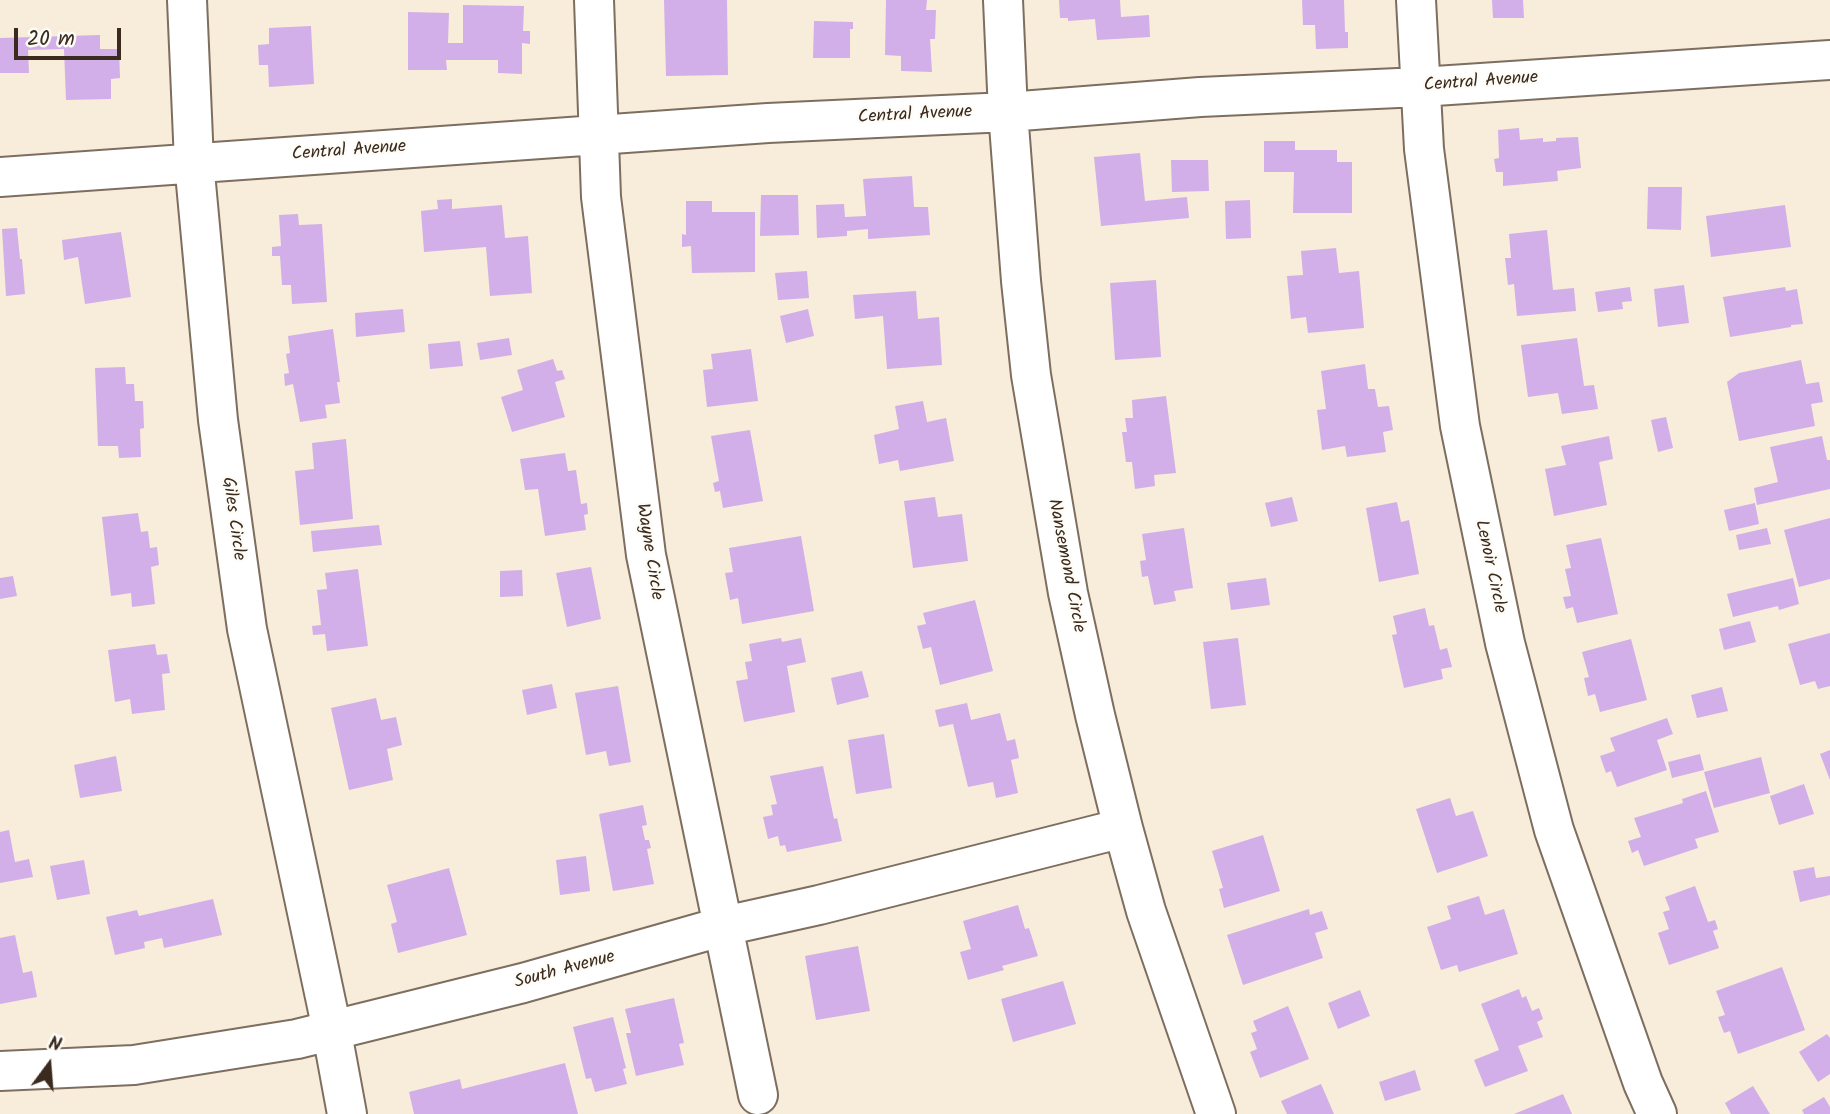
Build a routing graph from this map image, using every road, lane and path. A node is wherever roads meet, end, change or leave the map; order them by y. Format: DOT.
graph roads {
  1 [pos="187,0"];
  2 [pos="594,0"];
  3 [pos="1003,0"];
  4 [pos="1416,0"];
  5 [pos="1830,60"];
  6 [pos="1420,87"];
  7 [pos="1008,112"];
  8 [pos="598,135"];
  9 [pos="194,162"];
  10 [pos="0,177"];
  11 [pos="1123,828"];
  12 [pos="724,926"];
  13 [pos="330,1030"];
  14 [pos="0,1071"];
  15 [pos="758,1095"];
  16 [pos="347,1114"];
  17 [pos="1216,1114"];
  18 [pos="1657,1114"];
  1 -- 9 [label="street, Giles Circle"];
  2 -- 8 [label="street, Wayne Circle"];
  3 -- 7 [label="street, Nansemond Circle"];
  4 -- 6 [label="street, Lenoir Circle"];
  5 -- 6 [label="street, Central Avenue"];
  6 -- 7 [label="street, Central Avenue"];
  6 -- 18 [label="street, Lenoir Circle"];
  7 -- 8 [label="street, Central Avenue"];
  7 -- 11 [label="street, Nansemond Circle"];
  8 -- 9 [label="street, Central Avenue"];
  8 -- 12 [label="street, Wayne Circle"];
  9 -- 10 [label="street, Central Avenue"];
  9 -- 13 [label="street, Giles Circle"];
  11 -- 12 [label="street, South Avenue"];
  11 -- 17 [label="street, Nansemond Circle"];
  12 -- 13 [label="street, South Avenue"];
  12 -- 15 [label="street, Wayne Circle"];
  13 -- 14 [label="street, South Avenue"];
  13 -- 16 [label="street, Giles Circle"];
}
